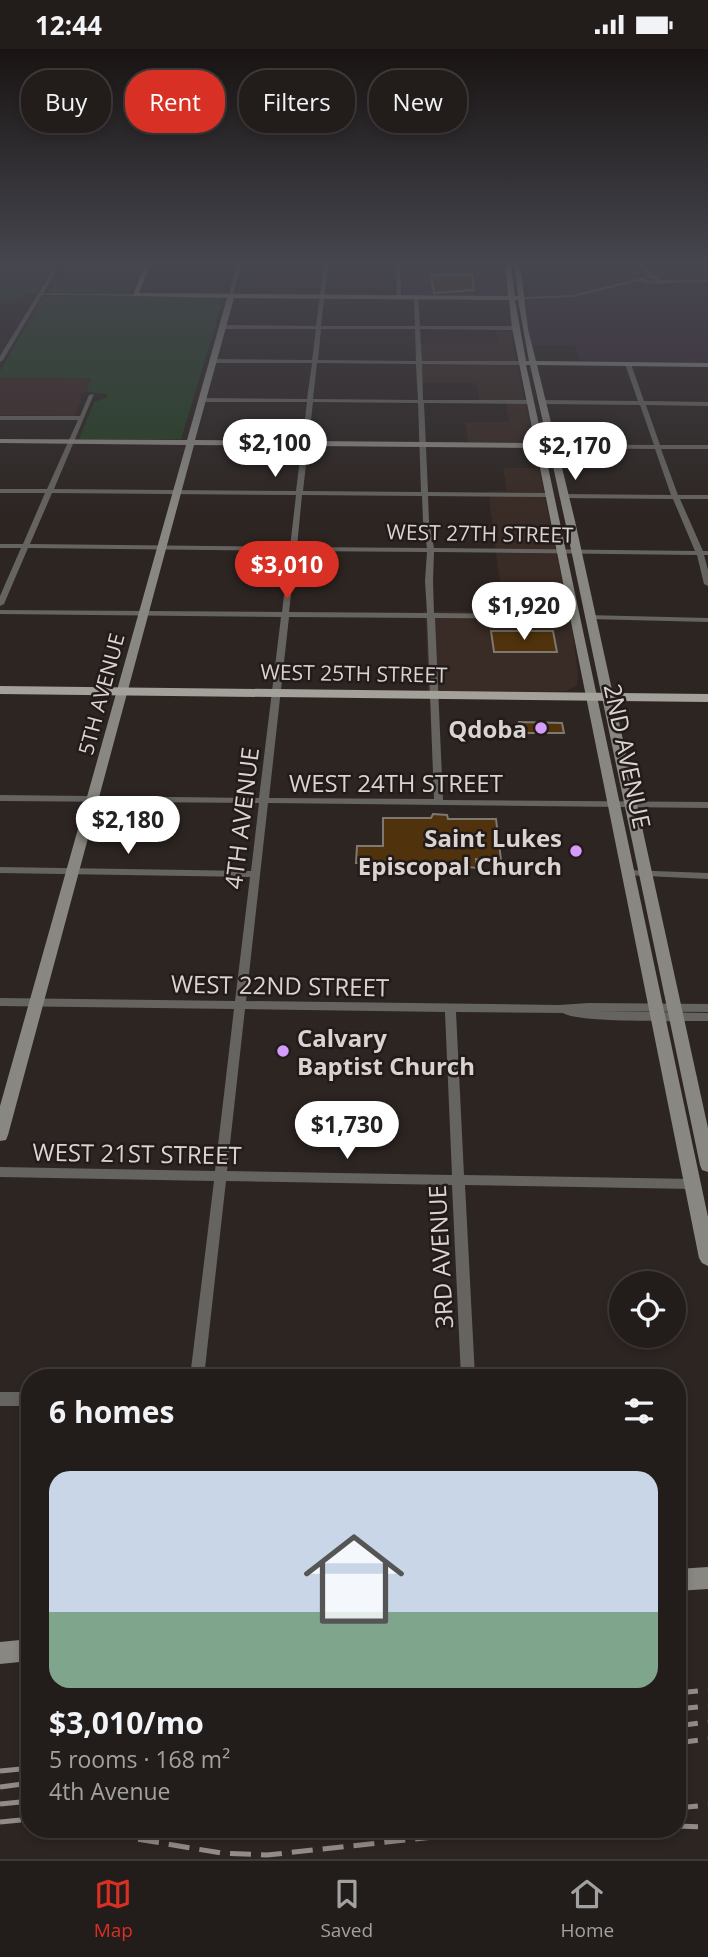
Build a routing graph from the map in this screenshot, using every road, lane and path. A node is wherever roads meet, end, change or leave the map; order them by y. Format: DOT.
graph roads {
  1 [pos="216,347"];
  2 [pos="316,347"];
  3 [pos="419,347"];
  4 [pos="519,347"];
  5 [pos="529,347"];
  6 [pos="212,361"];
  7 [pos="315,362"];
  8 [pos="419,363"];
  9 [pos="522,363"];
  10 [pos="533,363"];
  11 [pos="628,364"];
  12 [pos="708,365"];
  13 [pos="92,395"];
  14 [pos="202,400"];
  15 [pos="310,401"];
  16 [pos="421,402"];
  17 [pos="530,402"];
  18 [pos="542,402"];
  19 [pos="642,404"];
  20 [pos="708,404"];
  21 [pos="0,418"];
  22 [pos="80,418"];
  23 [pos="0,441"];
  24 [pos="70,442"];
  25 [pos="189,443"];
  26 [pos="306,444"];
  27 [pos="422,445"];
  28 [pos="539,446"];
  29 [pos="551,446"];
  30 [pos="659,447"];
  31 [pos="708,447"];
  32 [pos="0,491"];
  33 [pos="49,491"];
  34 [pos="177,492"];
  35 [pos="300,493"];
  36 [pos="425,494"];
  37 [pos="550,495"];
  38 [pos="562,496"];
  39 [pos="675,496"];
  40 [pos="708,497"];
  41 [pos="0,546"];
  42 [pos="25,546"];
  43 [pos="161,548"];
  44 [pos="294,549"];
  45 [pos="431,549"];
  46 [pos="561,552"];
  47 [pos="574,552"];
  48 [pos="704,553"];
  49 [pos="708,584"];
  50 [pos="0,604"];
  51 [pos="0,612"];
  52 [pos="143,615"];
  53 [pos="286,615"];
  54 [pos="430,616"];
  55 [pos="574,617"];
  56 [pos="589,617"];
  57 [pos="708,620"];
  58 [pos="0,690"];
  59 [pos="120,697"];
  60 [pos="708,698"];
  61 [pos="276,699"];
  62 [pos="434,701"];
  63 [pos="0,702"];
  64 [pos="592,702"];
  65 [pos="607,702"];
  66 [pos="708,709"];
  67 [pos="0,798"];
  68 [pos="92,799"];
  69 [pos="263,802"];
  70 [pos="439,803"];
  71 [pos="613,805"];
  72 [pos="630,805"];
  73 [pos="708,806"];
  74 [pos="0,870"];
  75 [pos="73,871"];
  76 [pos="628,873"];
  77 [pos="255,874"];
  78 [pos="645,874"];
  79 [pos="708,876"];
  80 [pos="0,1002"];
  81 [pos="36,1003"];
  82 [pos="240,1005"];
  83 [pos="450,1008"];
  84 [pos="708,1008"];
  85 [pos="656,1012"];
  86 [pos="673,1012"];
  87 [pos="708,1017"];
  88 [pos="0,1135"];
  89 [pos="708,1165"];
  90 [pos="0,1172"];
  91 [pos="221,1176"];
  92 [pos="457,1180"];
  93 [pos="692,1184"];
  94 [pos="708,1258"];
  95 [pos="198,1369"];
  96 [pos="468,1369"];
  97 [pos="0,1399"];
  98 [pos="21,1399"];
  99 [pos="708,1578"];
  100 [pos="686,1579"];
  101 [pos="21,1651"];
  102 [pos="0,1653"];
  1 -- 6 [label="main road, 5TH AVENUE"];
  2 -- 7 [label="street, 4TH AVENUE"];
  3 -- 8 [label="street"];
  4 -- 9 [label="main road, 2ND AVENUE"];
  5 -- 10 [label="main road, 2ND AVENUE"];
  6 -- 7 [label="street"];
  6 -- 14 [label="main road, 5TH AVENUE"];
  7 -- 8 [label="street"];
  7 -- 15 [label="street, 4TH AVENUE"];
  8 -- 9 [label="street"];
  8 -- 16 [label="street"];
  9 -- 10 [label="main road"];
  9 -- 17 [label="main road, 2ND AVENUE"];
  10 -- 11 [label="main road"];
  10 -- 18 [label="main road, 2ND AVENUE"];
  11 -- 12 [label="main road"];
  11 -- 19 [label="street"];
  13 -- 22 [label="street"];
  14 -- 15 [label="street"];
  14 -- 25 [label="main road, 5TH AVENUE"];
  15 -- 16 [label="street"];
  15 -- 26 [label="street, 4TH AVENUE"];
  16 -- 17 [label="street"];
  16 -- 27 [label="street"];
  17 -- 28 [label="main road, 2ND AVENUE"];
  18 -- 19 [label="street"];
  18 -- 29 [label="main road, 2ND AVENUE"];
  19 -- 20 [label="street"];
  19 -- 30 [label="street"];
  21 -- 22 [label="street"];
  22 -- 24 [label="street"];
  23 -- 24 [label="main road"];
  24 -- 25 [label="main road"];
  24 -- 33 [label="street"];
  25 -- 26 [label="main road"];
  25 -- 34 [label="main road, 5TH AVENUE"];
  26 -- 27 [label="main road"];
  26 -- 35 [label="street, 4TH AVENUE"];
  27 -- 28 [label="main road"];
  27 -- 36 [label="street"];
  28 -- 29 [label="main road"];
  28 -- 37 [label="main road, 2ND AVENUE"];
  29 -- 30 [label="street"];
  29 -- 38 [label="main road, 2ND AVENUE"];
  30 -- 31 [label="street"];
  30 -- 39 [label="street"];
  32 -- 33 [label="street"];
  33 -- 34 [label="street"];
  33 -- 42 [label="street"];
  34 -- 35 [label="street"];
  34 -- 43 [label="main road, 5TH AVENUE"];
  35 -- 36 [label="street"];
  35 -- 44 [label="street, 4TH AVENUE"];
  36 -- 37 [label="street"];
  36 -- 45 [label="street"];
  37 -- 46 [label="main road, 2ND AVENUE"];
  38 -- 39 [label="street"];
  38 -- 47 [label="main road, 2ND AVENUE"];
  39 -- 40 [label="street"];
  39 -- 48 [label="street"];
  41 -- 42 [label="street, WEST 27TH STREET"];
  42 -- 43 [label="street, WEST 27TH STREET"];
  42 -- 50 [label="street"];
  43 -- 44 [label="street, WEST 27TH STREET"];
  43 -- 52 [label="main road, 5TH AVENUE"];
  44 -- 45 [label="street, WEST 27TH STREET"];
  44 -- 53 [label="street, 4TH AVENUE"];
  45 -- 46 [label="street, WEST 27TH STREET"];
  45 -- 54 [label="street"];
  46 -- 47 [label="street, WEST 27TH STREET"];
  46 -- 55 [label="main road, 2ND AVENUE"];
  47 -- 48 [label="street, WEST 27TH STREET"];
  47 -- 56 [label="main road, 2ND AVENUE"];
  48 -- 49 [label="street"];
  51 -- 52 [label="street"];
  52 -- 53 [label="street"];
  52 -- 59 [label="main road, 5TH AVENUE"];
  53 -- 54 [label="street"];
  53 -- 61 [label="street, 4TH AVENUE"];
  54 -- 55 [label="street"];
  54 -- 62 [label="street"];
  55 -- 64 [label="main road, 2ND AVENUE"];
  56 -- 57 [label="street"];
  56 -- 65 [label="main road, 2ND AVENUE"];
  58 -- 59 [label="main road, WEST 25TH STREET"];
  59 -- 61 [label="main road, WEST 25TH STREET"];
  59 -- 63 [label="main road, WEST 25TH STREET"];
  59 -- 68 [label="main road, 5TH AVENUE"];
  60 -- 65 [label="main road, WEST 25TH STREET"];
  61 -- 62 [label="main road, WEST 25TH STREET"];
  61 -- 69 [label="street, 4TH AVENUE"];
  62 -- 64 [label="main road, WEST 25TH STREET"];
  62 -- 70 [label="street"];
  64 -- 65 [label="main road, WEST 25TH STREET"];
  64 -- 71 [label="main road, 2ND AVENUE"];
  65 -- 66 [label="main road, WEST 25TH STREET"];
  65 -- 72 [label="main road, 2ND AVENUE"];
  67 -- 68 [label="street, WEST 24TH STREET"];
  68 -- 69 [label="street, WEST 24TH STREET"];
  68 -- 75 [label="main road, 5TH AVENUE"];
  69 -- 70 [label="street, WEST 24TH STREET"];
  69 -- 77 [label="street, 4TH AVENUE"];
  70 -- 71 [label="street, WEST 24TH STREET"];
  71 -- 72 [label="street, WEST 24TH STREET"];
  71 -- 76 [label="main road, 2ND AVENUE"];
  72 -- 73 [label="street, WEST 24TH STREET"];
  72 -- 78 [label="main road, 2ND AVENUE"];
  74 -- 75 [label="street"];
  75 -- 77 [label="street"];
  75 -- 81 [label="main road, 5TH AVENUE"];
  76 -- 78 [label="street"];
  76 -- 85 [label="main road, 2ND AVENUE"];
  77 -- 82 [label="street, 4TH AVENUE"];
  78 -- 79 [label="street"];
  78 -- 86 [label="main road, 2ND AVENUE"];
  80 -- 81 [label="street, WEST 22ND STREET"];
  81 -- 82 [label="street, WEST 22ND STREET"];
  81 -- 88 [label="main road, 5TH AVENUE"];
  82 -- 83 [label="street, WEST 22ND STREET"];
  82 -- 91 [label="street, 4TH AVENUE"];
  83 -- 85 [label="street, WEST 22ND STREET"];
  83 -- 92 [label="street, 3RD AVENUE"];
  84 -- 86 [label="street, WEST 22ND STREET"];
  85 -- 86 [label="street, WEST 22ND STREET"];
  85 -- 93 [label="main road, 2ND AVENUE"];
  86 -- 87 [label="street, WEST 22ND STREET"];
  86 -- 89 [label="main road, 2ND AVENUE"];
  90 -- 91 [label="street, WEST 21ST STREET"];
  91 -- 92 [label="street, WEST 21ST STREET"];
  91 -- 95 [label="street, 4TH AVENUE"];
  92 -- 93 [label="street, WEST 21ST STREET"];
  92 -- 96 [label="street, 3RD AVENUE"];
  93 -- 94 [label="main road, 2ND AVENUE"];
  97 -- 98 [label="street"];
  99 -- 100 [label="main road"];
  101 -- 102 [label="main road"];
}
